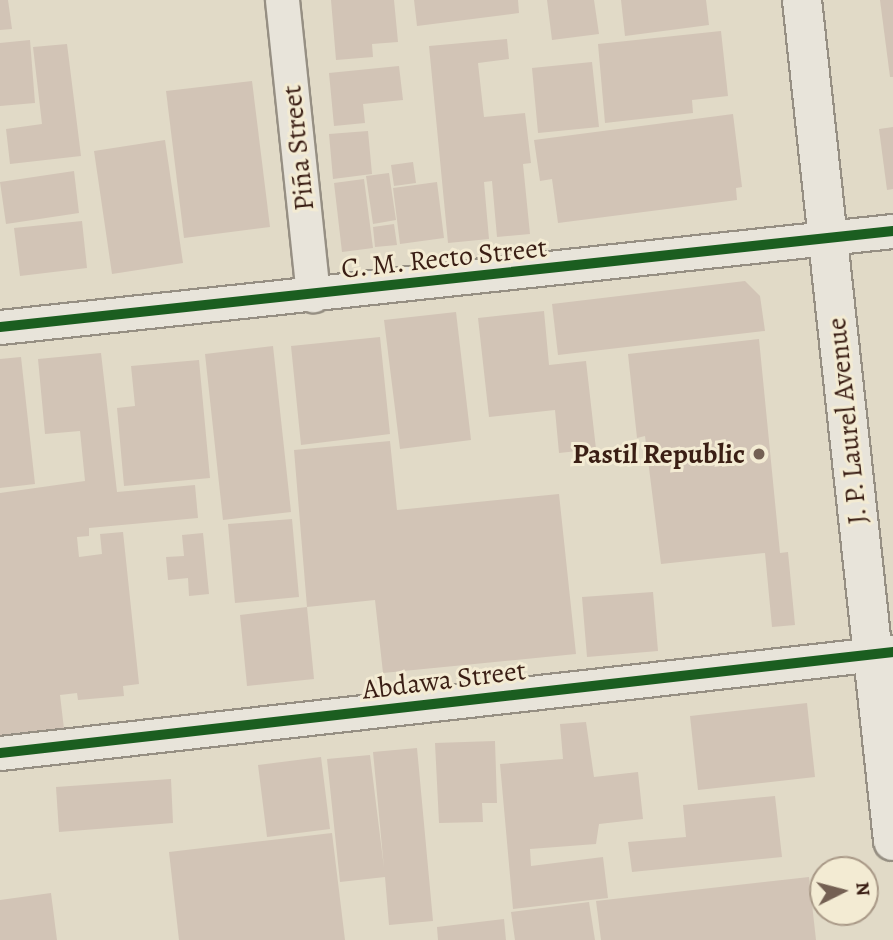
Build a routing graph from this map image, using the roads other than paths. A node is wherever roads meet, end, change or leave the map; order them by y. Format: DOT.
graph roads {
  1 [pos="282,0"];
  2 [pos="802,0"];
  3 [pos="893,231"];
  4 [pos="827,237"];
  5 [pos="313,295"];
  6 [pos="0,327"];
  7 [pos="883,653"];
  8 [pos="0,753"];
  9 [pos="893,841"];
  1 -- 5 [label="street, Piña Street"];
  2 -- 4 [label="street, J. P. Laurel Avenue"];
  3 -- 4 [label="street, C. M. Recto Street"];
  4 -- 5 [label="street, C. M. Recto Street"];
  4 -- 7 [label="street, J. P. Laurel Avenue"];
  5 -- 6 [label="street, C. M. Recto Street"];
  7 -- 8 [label="street, Abdawa Street"];
  7 -- 9 [label="street, J. P. Laurel Avenue"];
}
